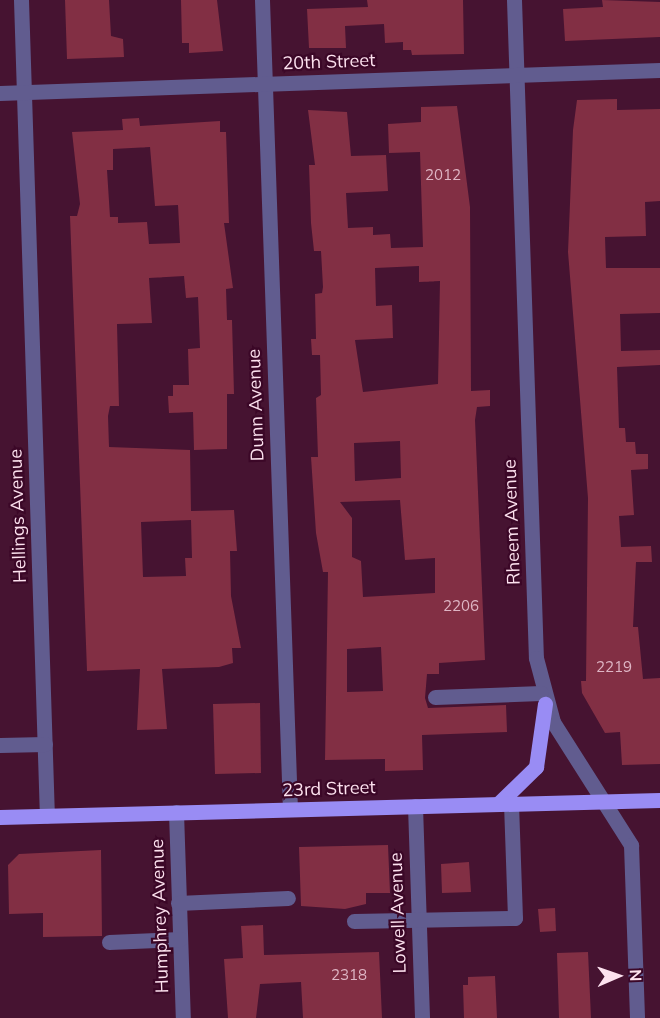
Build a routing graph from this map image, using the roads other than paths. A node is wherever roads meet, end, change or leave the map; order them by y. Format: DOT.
graph roads {
  1 [pos="21,0"];
  2 [pos="262,0"];
  3 [pos="514,0"];
  4 [pos="660,70"];
  5 [pos="516,75"];
  6 [pos="265,83"];
  7 [pos="25,92"];
  8 [pos="0,93"];
  9 [pos="435,697"];
  10 [pos="543,699"];
  11 [pos="45,744"];
  12 [pos="0,745"];
  13 [pos="660,800"];
  14 [pos="602,802"];
  15 [pos="505,803"];
  16 [pos="415,806"];
  17 [pos="290,809"];
  18 [pos="176,812"];
  19 [pos="47,816"];
  20 [pos="0,817"];
  21 [pos="288,898"];
  22 [pos="178,903"];
  23 [pos="418,919"];
  24 [pos="354,921"];
  25 [pos="180,939"];
  26 [pos="109,942"];
  27 [pos="183,1018"];
  28 [pos="422,1018"];
  29 [pos="637,1018"];
  1 -- 7 [label="street, Hellings Avenue"];
  2 -- 6 [label="street, Dunn Avenue"];
  3 -- 5 [label="street, Rheem Avenue"];
  4 -- 5 [label="street, 20th Street"];
  5 -- 6 [label="street, 20th Street"];
  5 -- 10 [label="street, Rheem Avenue"];
  6 -- 7 [label="street, 20th Street"];
  6 -- 17 [label="street, Dunn Avenue"];
  7 -- 8 [label="street, 20th Street"];
  7 -- 11 [label="street, Hellings Avenue"];
  9 -- 10 [label="street"];
  10 -- 14 [label="street, Rheem Avenue"];
  10 -- 15 [label="main road"];
  11 -- 12 [label="street"];
  11 -- 19 [label="street, Hellings Avenue"];
  13 -- 14 [label="main road, 23rd Street"];
  14 -- 15 [label="main road, 23rd Street"];
  14 -- 29 [label="street, Rheem Avenue"];
  15 -- 16 [label="main road, 23rd Street"];
  15 -- 23 [label="street"];
  16 -- 17 [label="main road, 23rd Street"];
  16 -- 23 [label="street, Lowell Avenue"];
  17 -- 18 [label="main road, 23rd Street"];
  18 -- 19 [label="main road, 23rd Street"];
  18 -- 22 [label="street, Humphrey Avenue"];
  19 -- 20 [label="main road, 23rd Street"];
  21 -- 22 [label="street"];
  22 -- 25 [label="street, Humphrey Avenue"];
  23 -- 24 [label="street"];
  23 -- 28 [label="street, Lowell Avenue"];
  25 -- 26 [label="street"];
  25 -- 27 [label="street, Humphrey Avenue"];
}
